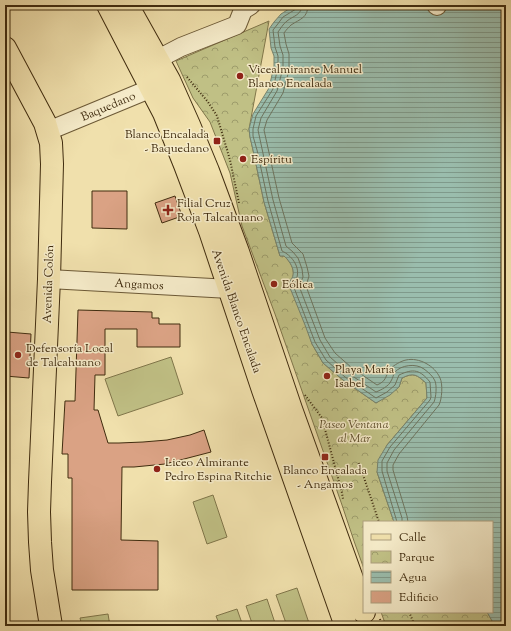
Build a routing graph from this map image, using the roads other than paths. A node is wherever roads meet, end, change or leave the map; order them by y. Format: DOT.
graph roads {
  1 [pos="108,5"];
  2 [pos="127,5"];
  3 [pos="251,5"];
  4 [pos="5,48"];
  5 [pos="158,59"];
  6 [pos="160,84"];
  7 [pos="48,131"];
  8 [pos="49,279"];
  9 [pos="230,290"];
  10 [pos="363,609"];
  11 [pos="364,613"];
  12 [pos="50,626"];
  13 [pos="346,626"];
  14 [pos="369,626"];
  1 -- 6 [label="main road, Avenida Blanco Encalada"];
  2 -- 5 [label="main road, Avenida Blanco Encalada"];
  3 -- 5 [label="street"];
  4 -- 7 [label="main road, Avenida Colón"];
  5 -- 6 [label="main road, Avenida Blanco Encalada"];
  6 -- 7 [label="street, Baquedano"];
  6 -- 9 [label="main road, Avenida Blanco Encalada"];
  6 -- 10 [label="main road, Avenida Blanco Encalada"];
  7 -- 8 [label="main road, Avenida Colón"];
  8 -- 9 [label="street, Angamos"];
  8 -- 12 [label="main road, Avenida Colón"];
  9 -- 13 [label="main road, Avenida Blanco Encalada"];
  11 -- 14 [label="main road, Avenida Blanco Encalada"];
}
